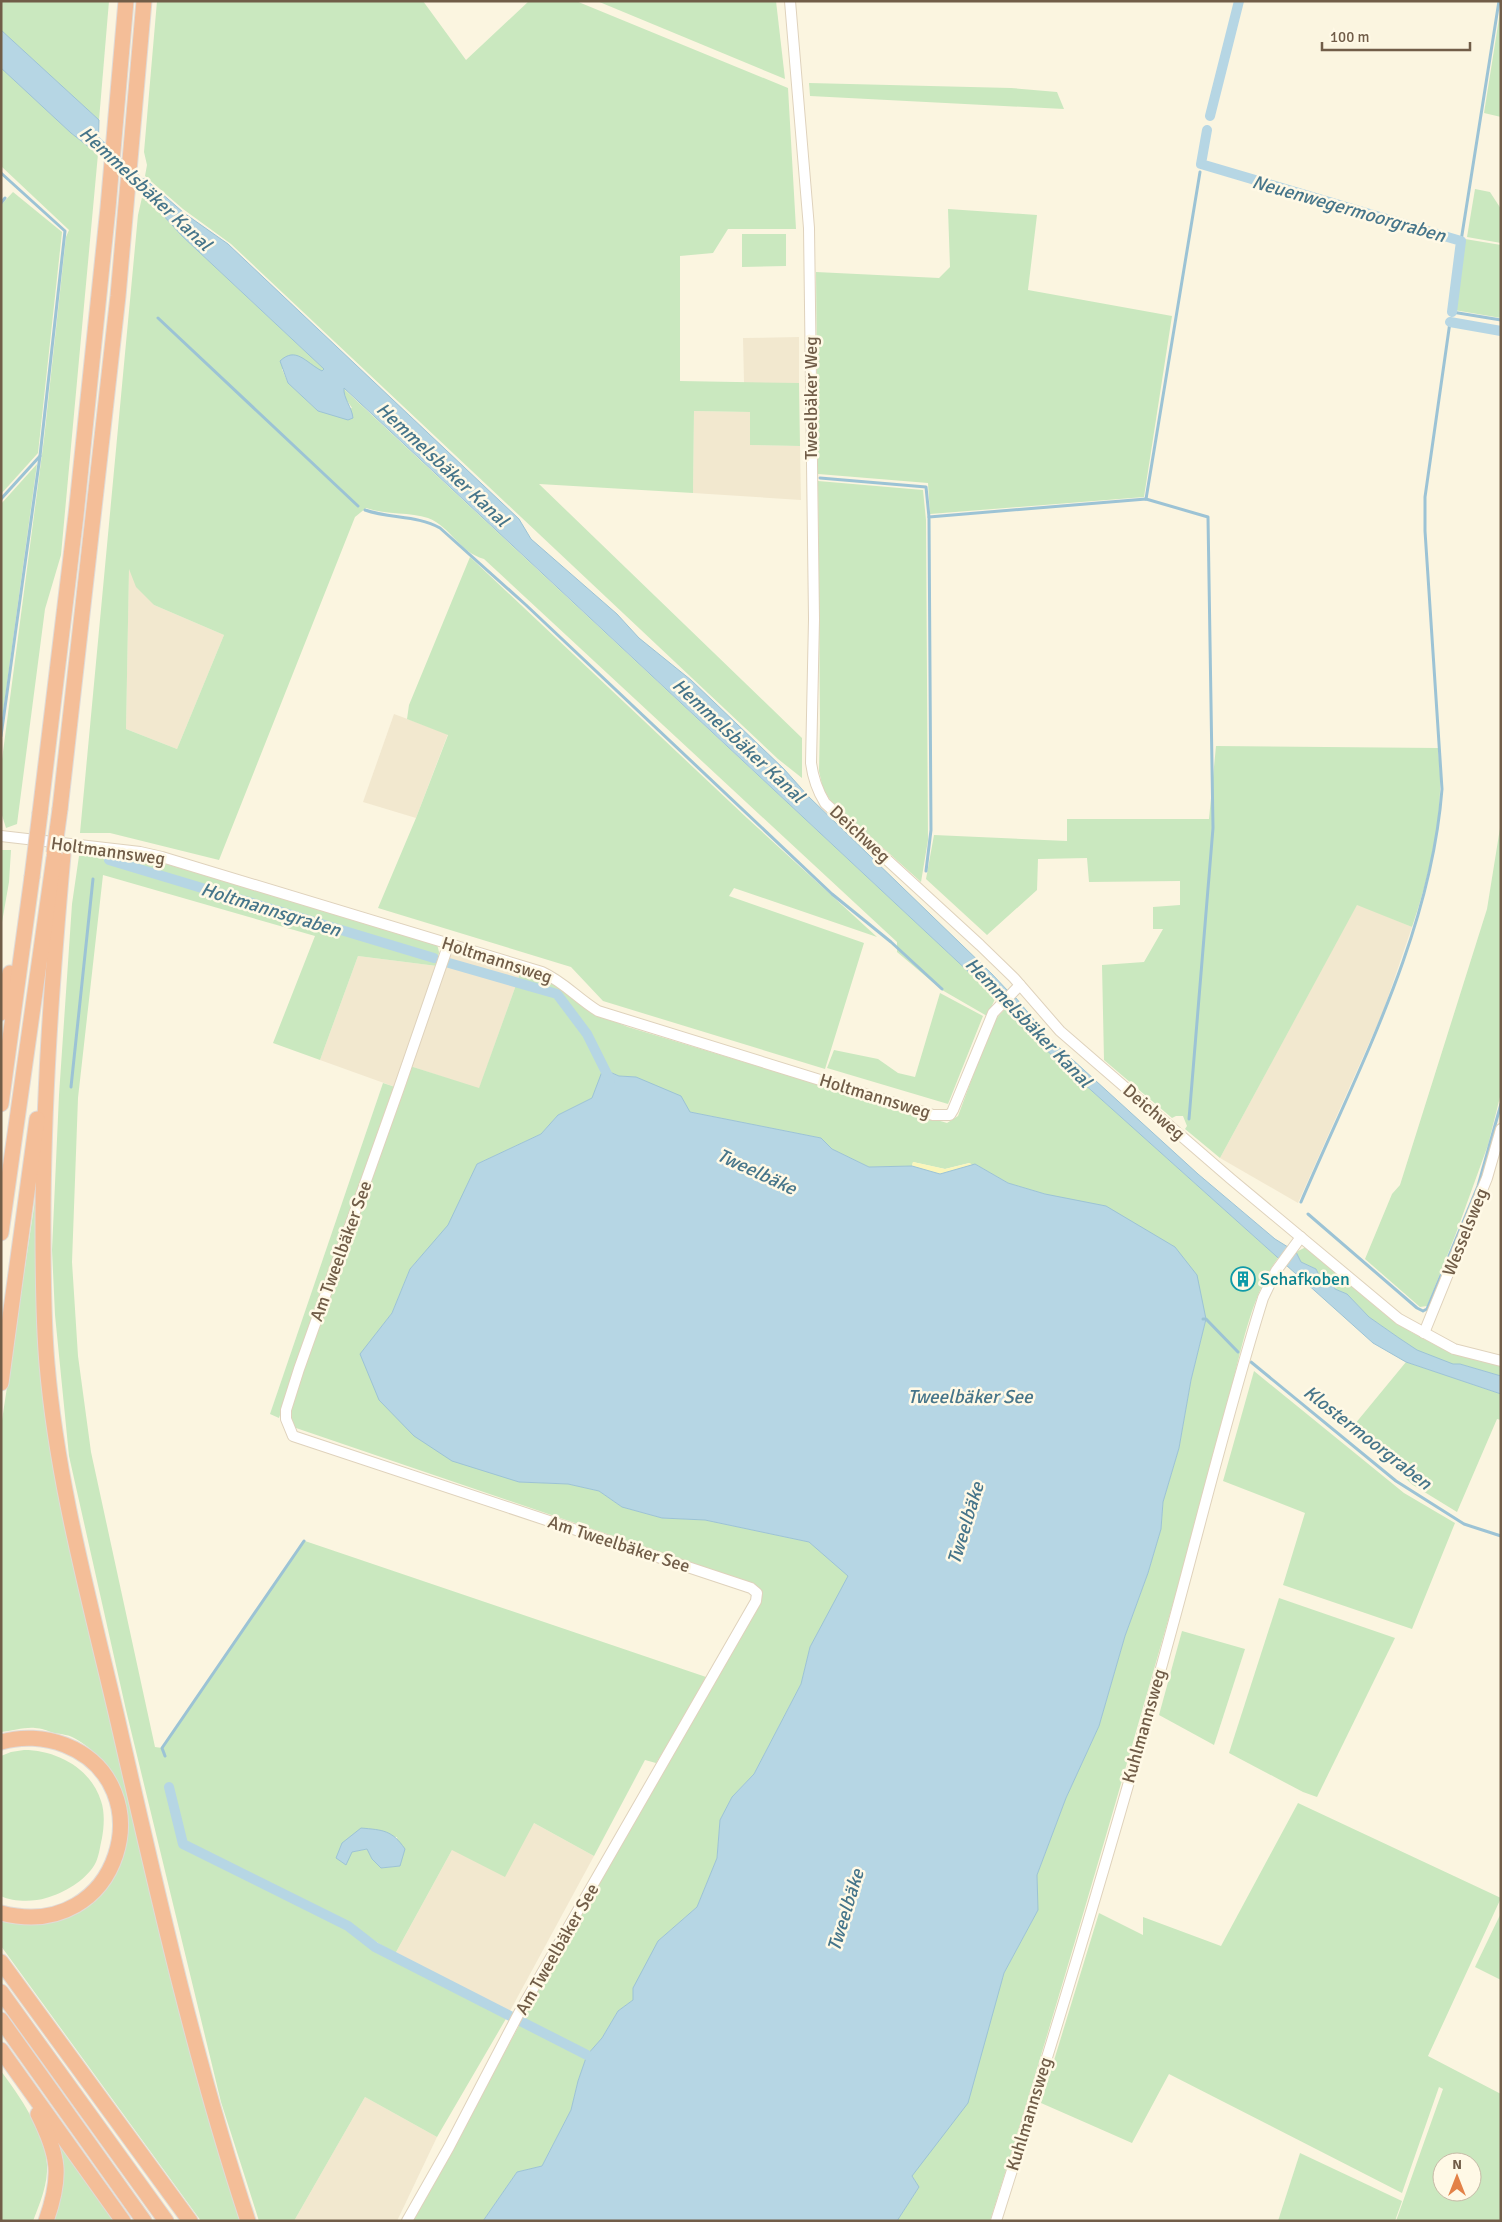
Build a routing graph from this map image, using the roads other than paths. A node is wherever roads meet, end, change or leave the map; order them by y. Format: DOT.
graph roads {
  1 [pos="126,1"];
  2 [pos="144,1"];
  3 [pos="790,1"];
  4 [pos="820,794"];
  5 [pos="1,836"];
  6 [pos="59,854"];
  7 [pos="32,877"];
  8 [pos="449,943"];
  9 [pos="1020,985"];
  10 [pos="1,1012"];
  11 [pos="47,1050"];
  12 [pos="1,1104"];
  13 [pos="1501,1129"];
  14 [pos="1,1233"];
  15 [pos="1298,1239"];
  16 [pos="1424,1333"];
  17 [pos="1501,1361"];
  18 [pos="1,1383"];
  19 [pos="1,1742"];
  20 [pos="1,1914"];
  21 [pos="1,1962"];
  22 [pos="1,1992"];
  23 [pos="1,2020"];
  24 [pos="3,2052"];
  25 [pos="46,2221"];
  26 [pos="123,2221"];
  27 [pos="144,2221"];
  28 [pos="166,2221"];
  29 [pos="190,2221"];
  30 [pos="248,2221"];
  31 [pos="407,2221"];
  32 [pos="996,2221"];
  1 -- 7 [label="highway, bridge"];
  2 -- 6 [label="highway, bridge"];
  3 -- 4 [label="street, Tweelbäker Weg"];
  4 -- 9 [label="street, Deichweg"];
  5 -- 8 [label="street, Holtmannsweg"];
  6 -- 11 [label="highway"];
  6 -- 14 [label="highway"];
  7 -- 10 [label="highway"];
  7 -- 12 [label="highway"];
  8 -- 9 [label="street, Holtmannsweg"];
  8 -- 31 [label="street, Am Tweelbäker See"];
  9 -- 15 [label="street, Deichweg"];
  11 -- 18 [label="highway"];
  11 -- 30 [label="highway"];
  13 -- 16 [label="street, Wesselsweg"];
  15 -- 16 [label="street, Deichweg"];
  15 -- 32 [label="street, Kuhlmannsweg"];
  16 -- 17 [label="street, Deichweg"];
  19 -- 20 [label="highway"];
  21 -- 29 [label="highway"];
  22 -- 28 [label="highway"];
  23 -- 27 [label="highway"];
  24 -- 25 [label="highway"];
  24 -- 26 [label="highway"];
}
